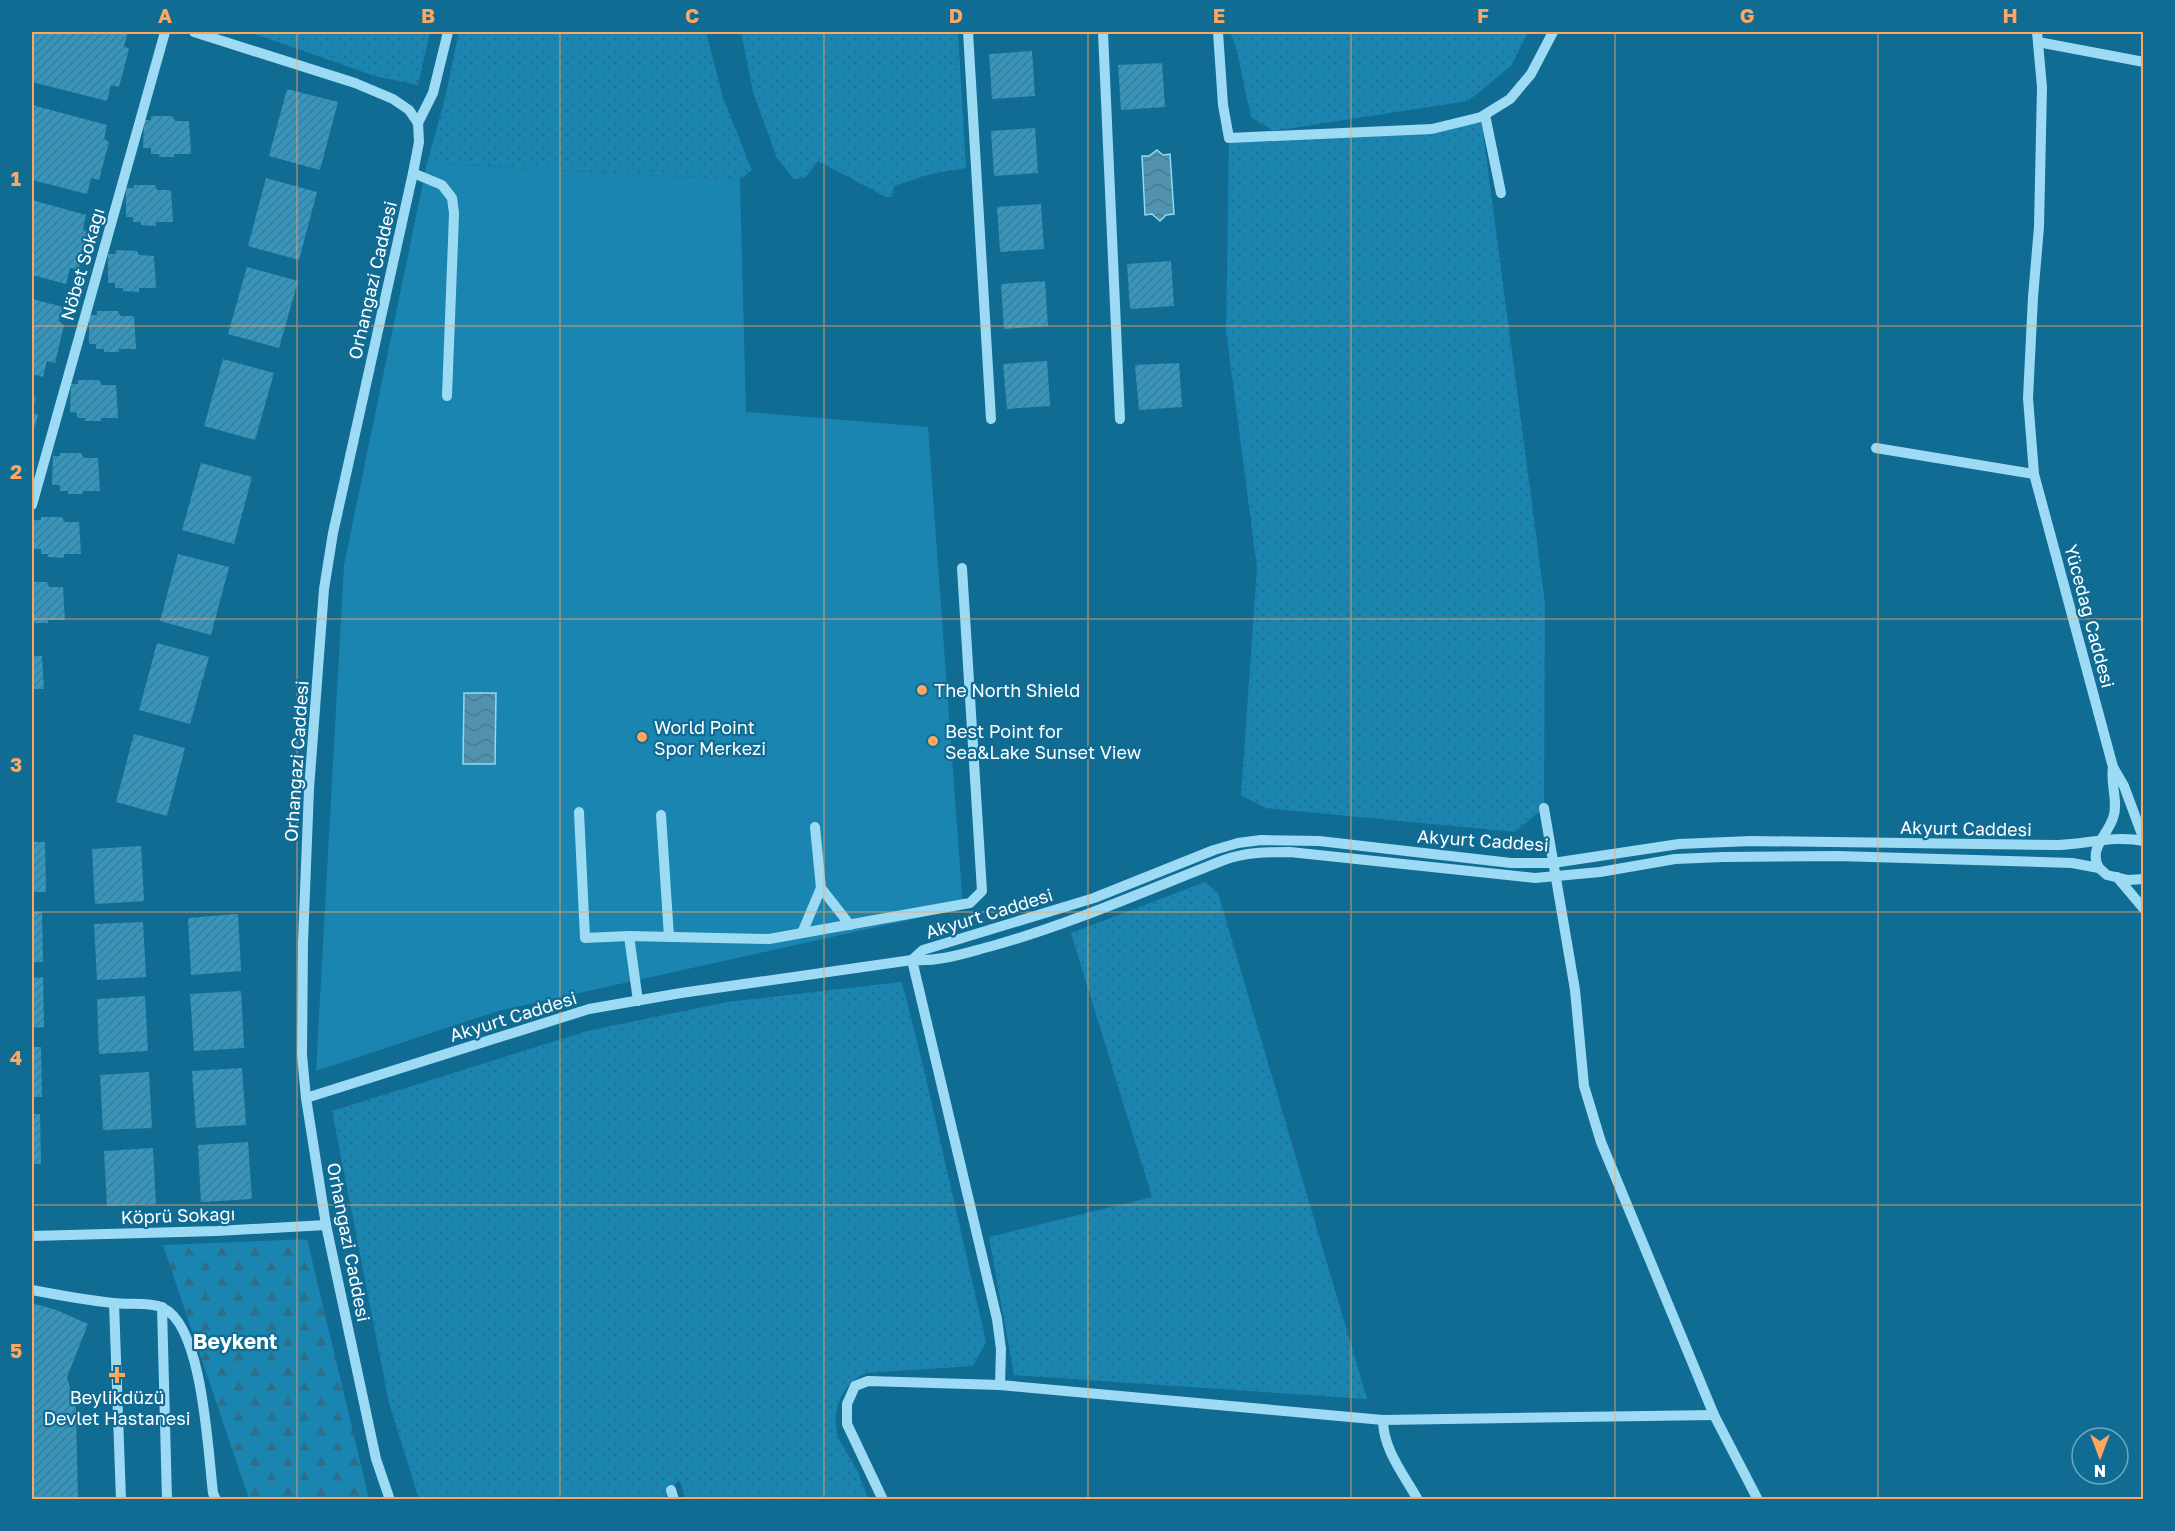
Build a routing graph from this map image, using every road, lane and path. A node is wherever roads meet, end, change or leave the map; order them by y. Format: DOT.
graph roads {
  1 [pos="165,32"];
  2 [pos="194,32"];
  3 [pos="448,32"];
  4 [pos="968,32"];
  5 [pos="1103,32"];
  6 [pos="1218,32"];
  7 [pos="1552,32"];
  8 [pos="2037,37"];
  9 [pos="2144,62"];
  10 [pos="1485,114"];
  11 [pos="418,123"];
  12 [pos="413,173"];
  13 [pos="1501,193"];
  14 [pos="447,396"];
  15 [pos="991,419"];
  16 [pos="1120,419"];
  17 [pos="1876,448"];
  18 [pos="2034,474"];
  19 [pos="32,505"];
  20 [pos="962,568"];
  21 [pos="2113,767"];
  22 [pos="1544,808"];
  23 [pos="579,812"];
  24 [pos="661,815"];
  25 [pos="815,827"];
  26 [pos="2103,840"];
  27 [pos="2144,841"];
  28 [pos="1553,862"];
  29 [pos="2098,868"];
  30 [pos="1555,876"];
  31 [pos="2117,877"];
  32 [pos="2144,879"];
  33 [pos="821,888"];
  34 [pos="2144,909"];
  35 [pos="850,925"];
  36 [pos="802,933"];
  37 [pos="629,936"];
  38 [pos="669,937"];
  39 [pos="912,960"];
  40 [pos="638,1001"];
  41 [pos="306,1098"];
  42 [pos="326,1225"];
  43 [pos="32,1236"];
  44 [pos="32,1290"];
  45 [pos="114,1303"];
  46 [pos="162,1306"];
  47 [pos="1000,1385"];
  48 [pos="1714,1415"];
  49 [pos="1383,1420"];
  50 [pos="214,1497"];
  51 [pos="121,1500"];
  52 [pos="167,1500"];
  53 [pos="390,1500"];
  54 [pos="883,1500"];
  55 [pos="1418,1500"];
  56 [pos="1758,1500"];
  1 -- 19 [label="street, Nöbet Sokağı"];
  2 -- 11 [label="street"];
  3 -- 11 [label="street, Orhangazi Caddesi"];
  4 -- 15 [label="street"];
  5 -- 16 [label="street"];
  6 -- 10 [label="street"];
  7 -- 10 [label="street"];
  8 -- 9 [label="street"];
  8 -- 18 [label="street, Yücedağ Caddesi"];
  10 -- 13 [label="street"];
  11 -- 12 [label="street, Orhangazi Caddesi"];
  12 -- 14 [label="street"];
  12 -- 41 [label="street, Orhangazi Caddesi"];
  17 -- 18 [label="street"];
  18 -- 21 [label="street, Yücedağ Caddesi"];
  20 -- 35 [label="street"];
  21 -- 26 [label="street"];
  21 -- 27 [label="street"];
  22 -- 28 [label="street"];
  23 -- 37 [label="street"];
  24 -- 38 [label="street"];
  25 -- 33 [label="street"];
  26 -- 27 [label="street, Akyurt Caddesi"];
  26 -- 28 [label="street, Akyurt Caddesi"];
  26 -- 29 [label="street"];
  28 -- 30 [label="street"];
  28 -- 39 [label="street, Akyurt Caddesi"];
  29 -- 30 [label="street, Akyurt Caddesi"];
  29 -- 31 [label="street, Akyurt Caddesi"];
  30 -- 39 [label="street, Akyurt Caddesi"];
  30 -- 48 [label="street"];
  31 -- 32 [label="street, Akyurt Caddesi"];
  31 -- 34 [label="street"];
  33 -- 35 [label="street"];
  33 -- 36 [label="street"];
  35 -- 36 [label="street"];
  36 -- 38 [label="street"];
  37 -- 38 [label="street"];
  37 -- 40 [label="street"];
  39 -- 40 [label="street, Akyurt Caddesi"];
  39 -- 47 [label="street"];
  40 -- 41 [label="street, Akyurt Caddesi"];
  41 -- 42 [label="street, Orhangazi Caddesi"];
  42 -- 43 [label="street, Köprü Sokağı"];
  42 -- 53 [label="street, Orhangazi Caddesi"];
  44 -- 45 [label="street"];
  45 -- 46 [label="street"];
  45 -- 51 [label="street"];
  46 -- 50 [label="street"];
  46 -- 52 [label="street"];
  47 -- 49 [label="street"];
  47 -- 54 [label="street"];
  48 -- 49 [label="street"];
  48 -- 56 [label="street"];
  49 -- 55 [label="street"];
}
